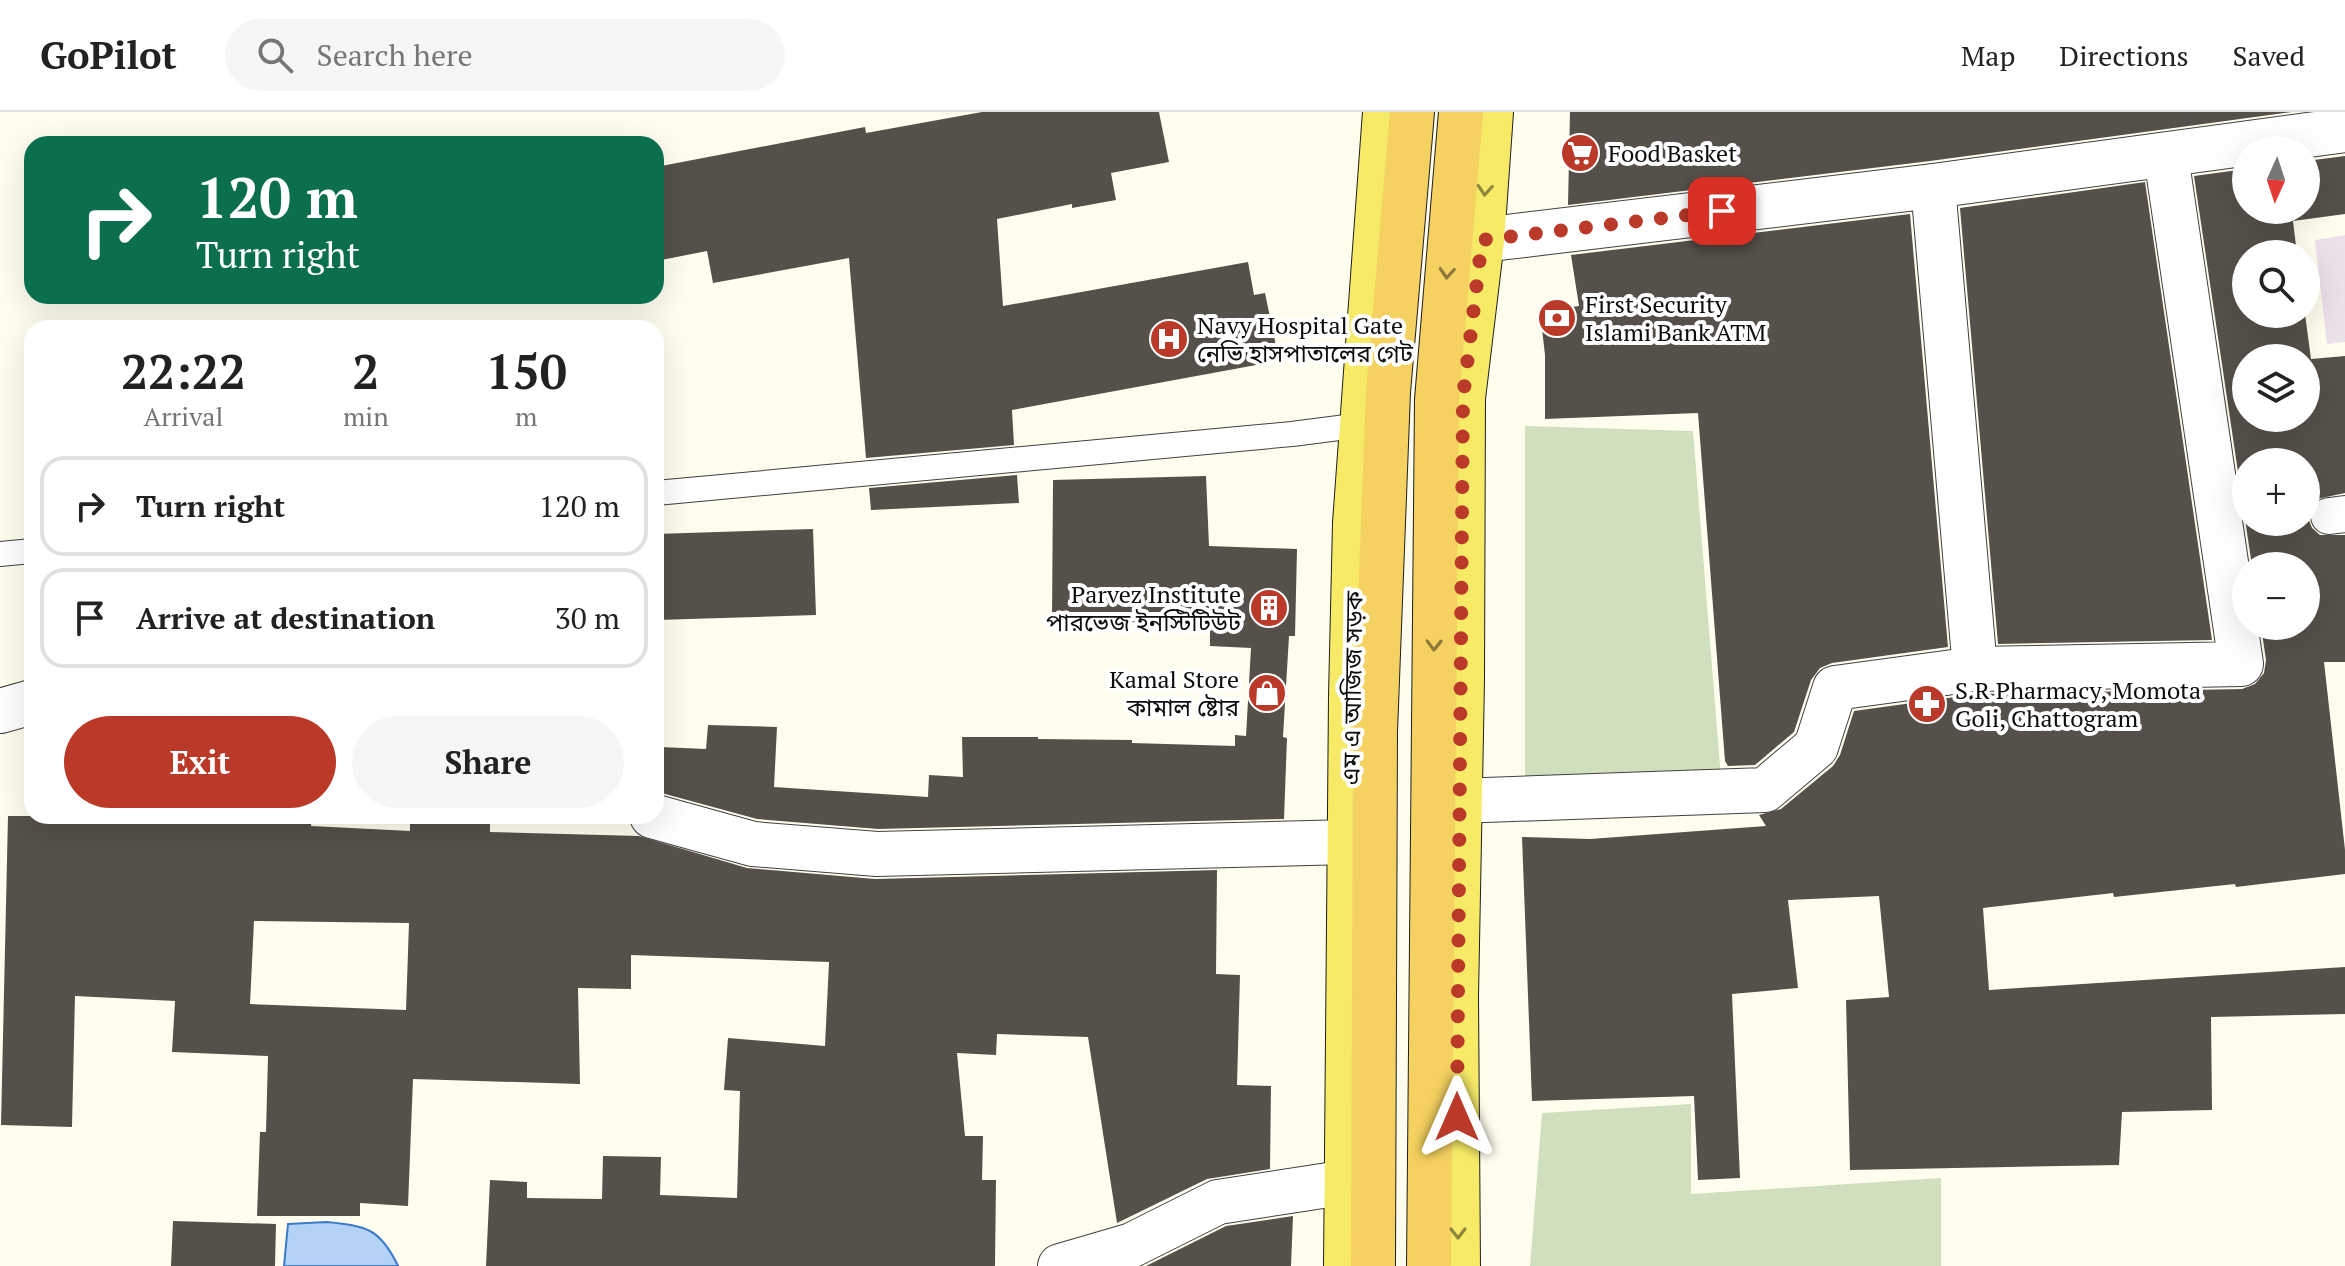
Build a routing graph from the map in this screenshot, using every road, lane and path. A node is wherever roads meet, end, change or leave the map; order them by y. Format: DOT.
graph roads {
  1 [pos="1385,112"];
  2 [pos="1412,112"];
  3 [pos="1461,112"];
  4 [pos="1491,112"];
  5 [pos="2345,130"];
  6 [pos="2166,156"];
  7 [pos="1933,186"];
  8 [pos="1482,240"];
  9 [pos="1362,425"];
  10 [pos="664,492"];
  11 [pos="24,552"];
  12 [pos="0,554"];
  13 [pos="1975,669"];
  14 [pos="24,704"];
  15 [pos="0,711"];
  16 [pos="1458,801"];
  17 [pos="664,819"];
  18 [pos="1349,842"];
  19 [pos="1348,1182"];
  20 [pos="1060,1266"];
  21 [pos="1346,1266"];
  22 [pos="1373,1266"];
  23 [pos="1429,1266"];
  24 [pos="1458,1266"];
  1 -- 9 [label="main road, এম এ আজিজ সড়ক"];
  2 -- 22 [label="highway"];
  3 -- 23 [label="highway, one-way"];
  4 -- 8 [label="main road, one-way"];
  5 -- 6 [label="street"];
  6 -- 7 [label="street"];
  6 -- 13 [label="street"];
  7 -- 8 [label="street"];
  7 -- 13 [label="street"];
  8 -- 16 [label="main road"];
  9 -- 10 [label="lane"];
  9 -- 18 [label="main road, এম এ আজিজ সড়ক"];
  11 -- 12 [label="lane"];
  13 -- 16 [label="street"];
  14 -- 15 [label="street"];
  16 -- 24 [label="main road, one-way"];
  17 -- 18 [label="street"];
  18 -- 19 [label="main road, এম এ আজিজ সড়ক"];
  19 -- 20 [label="street"];
  19 -- 21 [label="main road, এম এ আজিজ সড়ক"];
}
